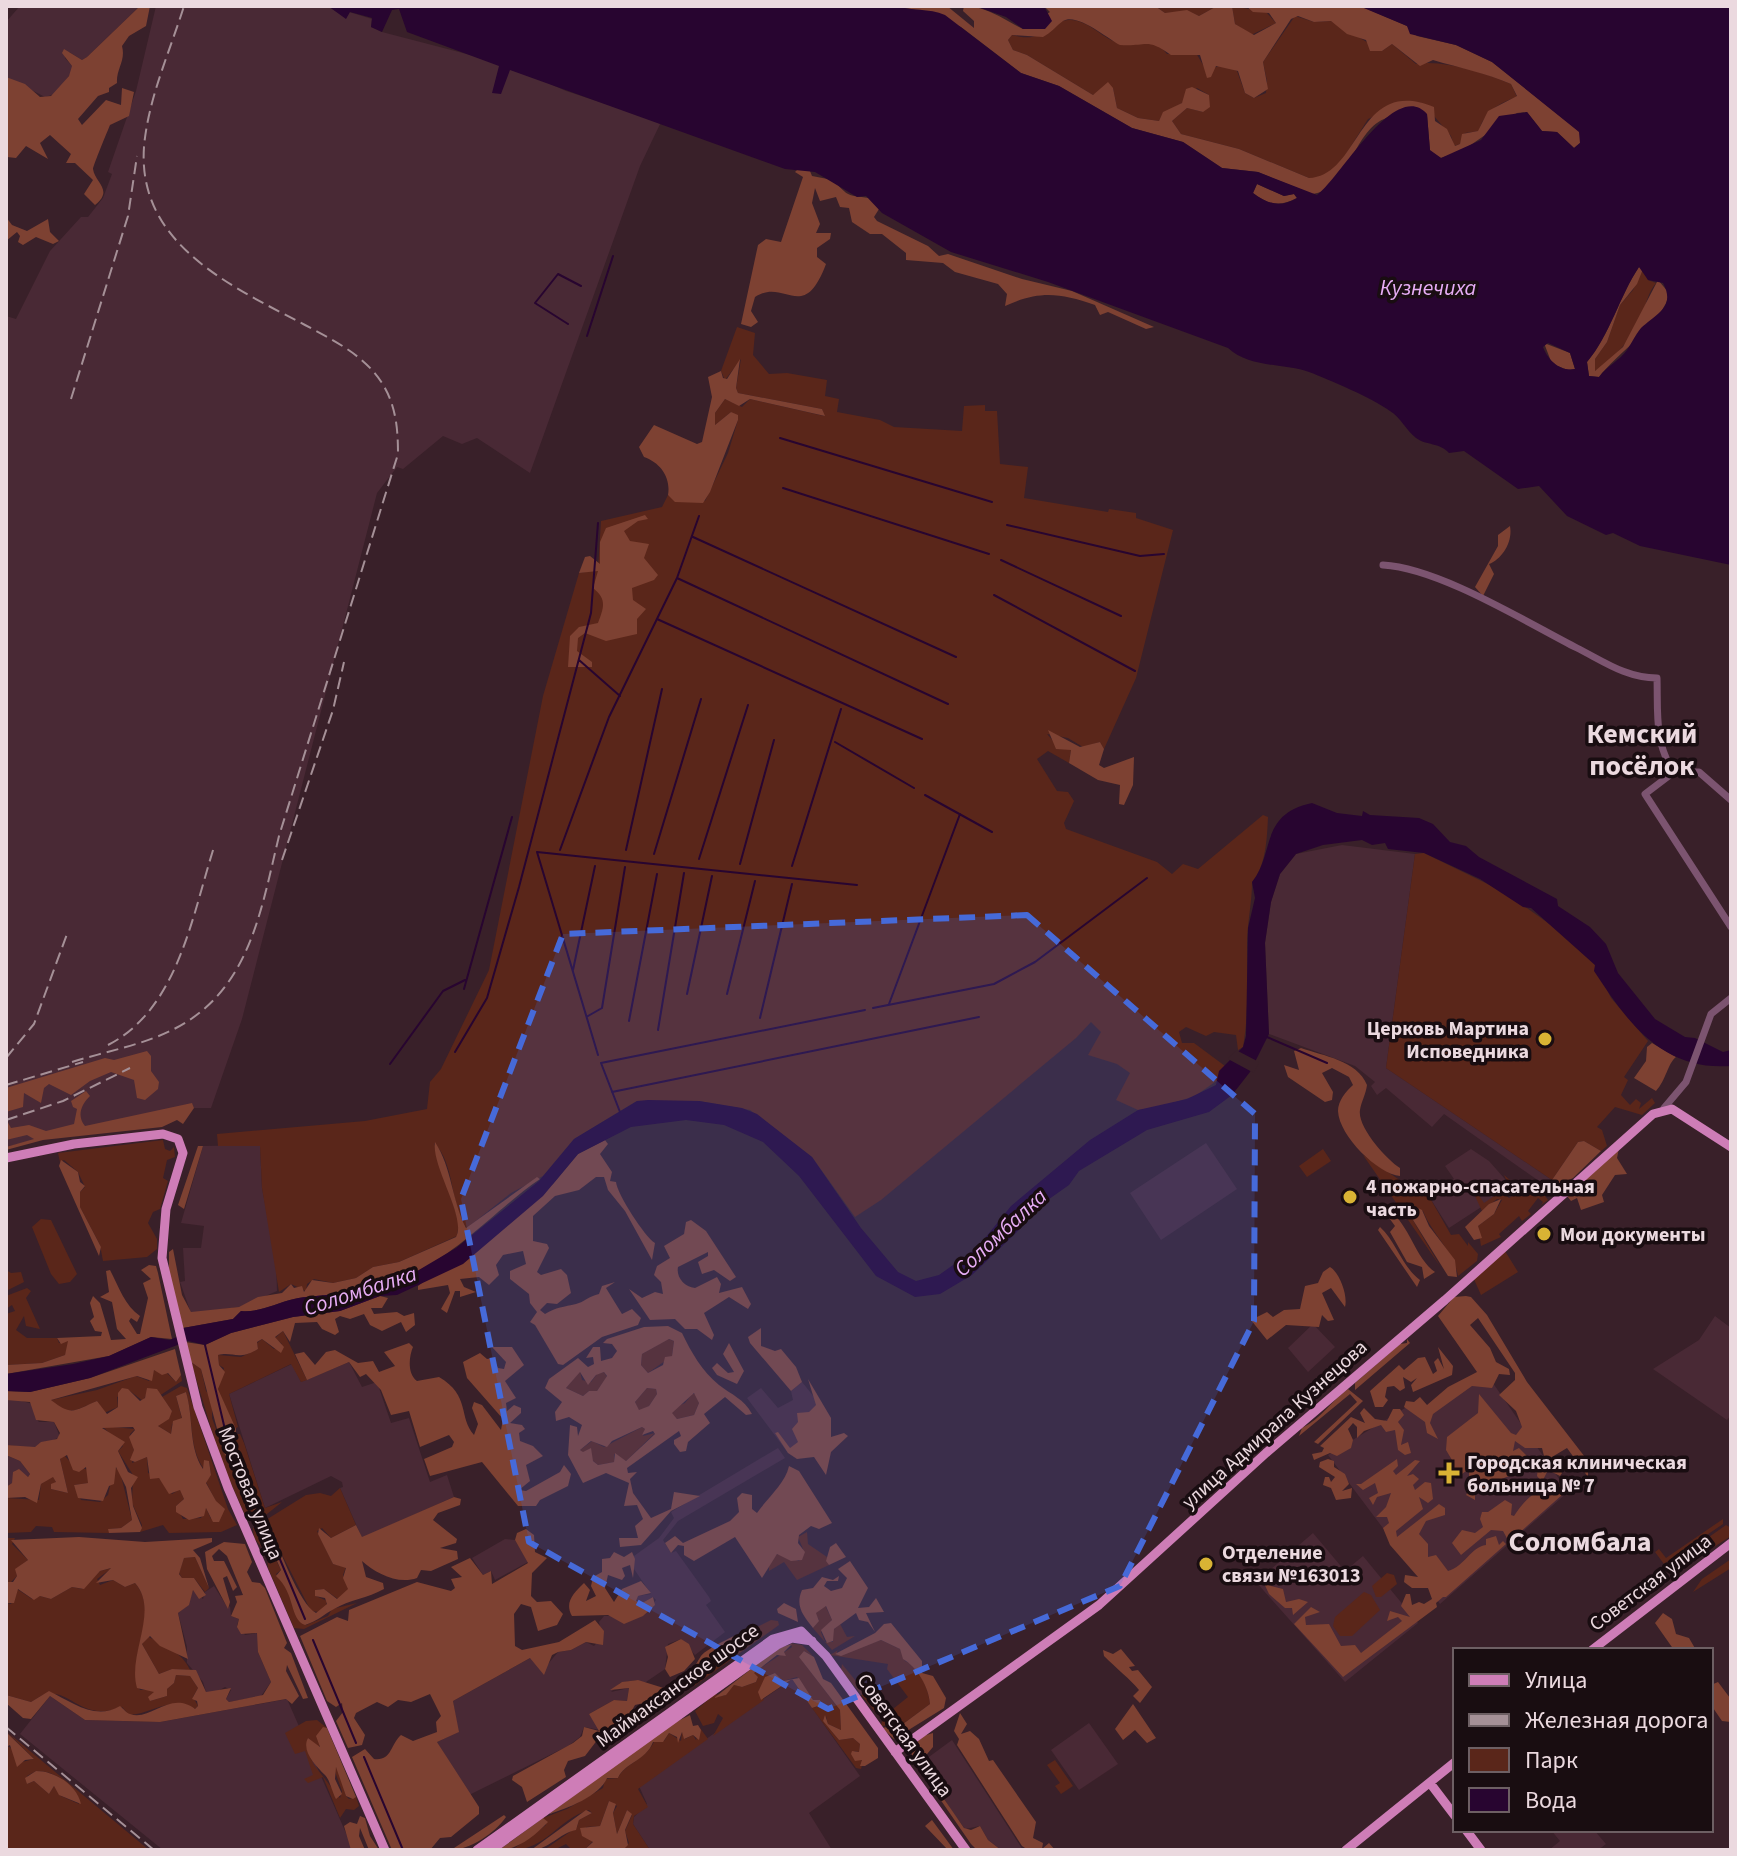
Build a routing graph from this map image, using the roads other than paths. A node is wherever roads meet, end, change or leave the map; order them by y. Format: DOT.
graph roads {
  1 [pos="1383,565"];
  2 [pos="1674,772"];
  3 [pos="1731,800"];
  4 [pos="1731,927"];
  5 [pos="1731,998"];
  6 [pos="1664,1108"];
  7 [pos="1731,1147"];
  8 [pos="6,1158"];
  9 [pos="1731,1543"];
  10 [pos="815,1643"];
  11 [pos="1595,1648"];
  12 [pos="895,1752"];
  13 [pos="1453,1764"];
  14 [pos="1430,1783"];
  15 [pos="1453,1813"];
  16 [pos="1468,1832"];
  17 [pos="385,1850"];
  18 [pos="477,1850"];
  19 [pos="491,1850"];
  20 [pos="966,1850"];
  21 [pos="1346,1850"];
  22 [pos="1481,1850"];
  1 -- 2 [label="street"];
  2 -- 3 [label="street"];
  2 -- 4 [label="street"];
  5 -- 6 [label="street"];
  6 -- 7 [label="main road"];
  6 -- 12 [label="main road, улица Адмирала Кузнецова"];
  8 -- 17 [label="main road, Мостовая улица"];
  9 -- 11 [label="main road, Советская улица"];
  10 -- 12 [label="main road, Советская улица"];
  10 -- 18 [label="main road, Маймаксанское шоссе"];
  10 -- 19 [label="main road, Маймаксанское шоссе"];
  12 -- 20 [label="main road, Советская улица"];
  13 -- 14 [label="main road"];
  14 -- 15 [label="main road"];
  14 -- 21 [label="main road"];
  16 -- 22 [label="main road"];
}
